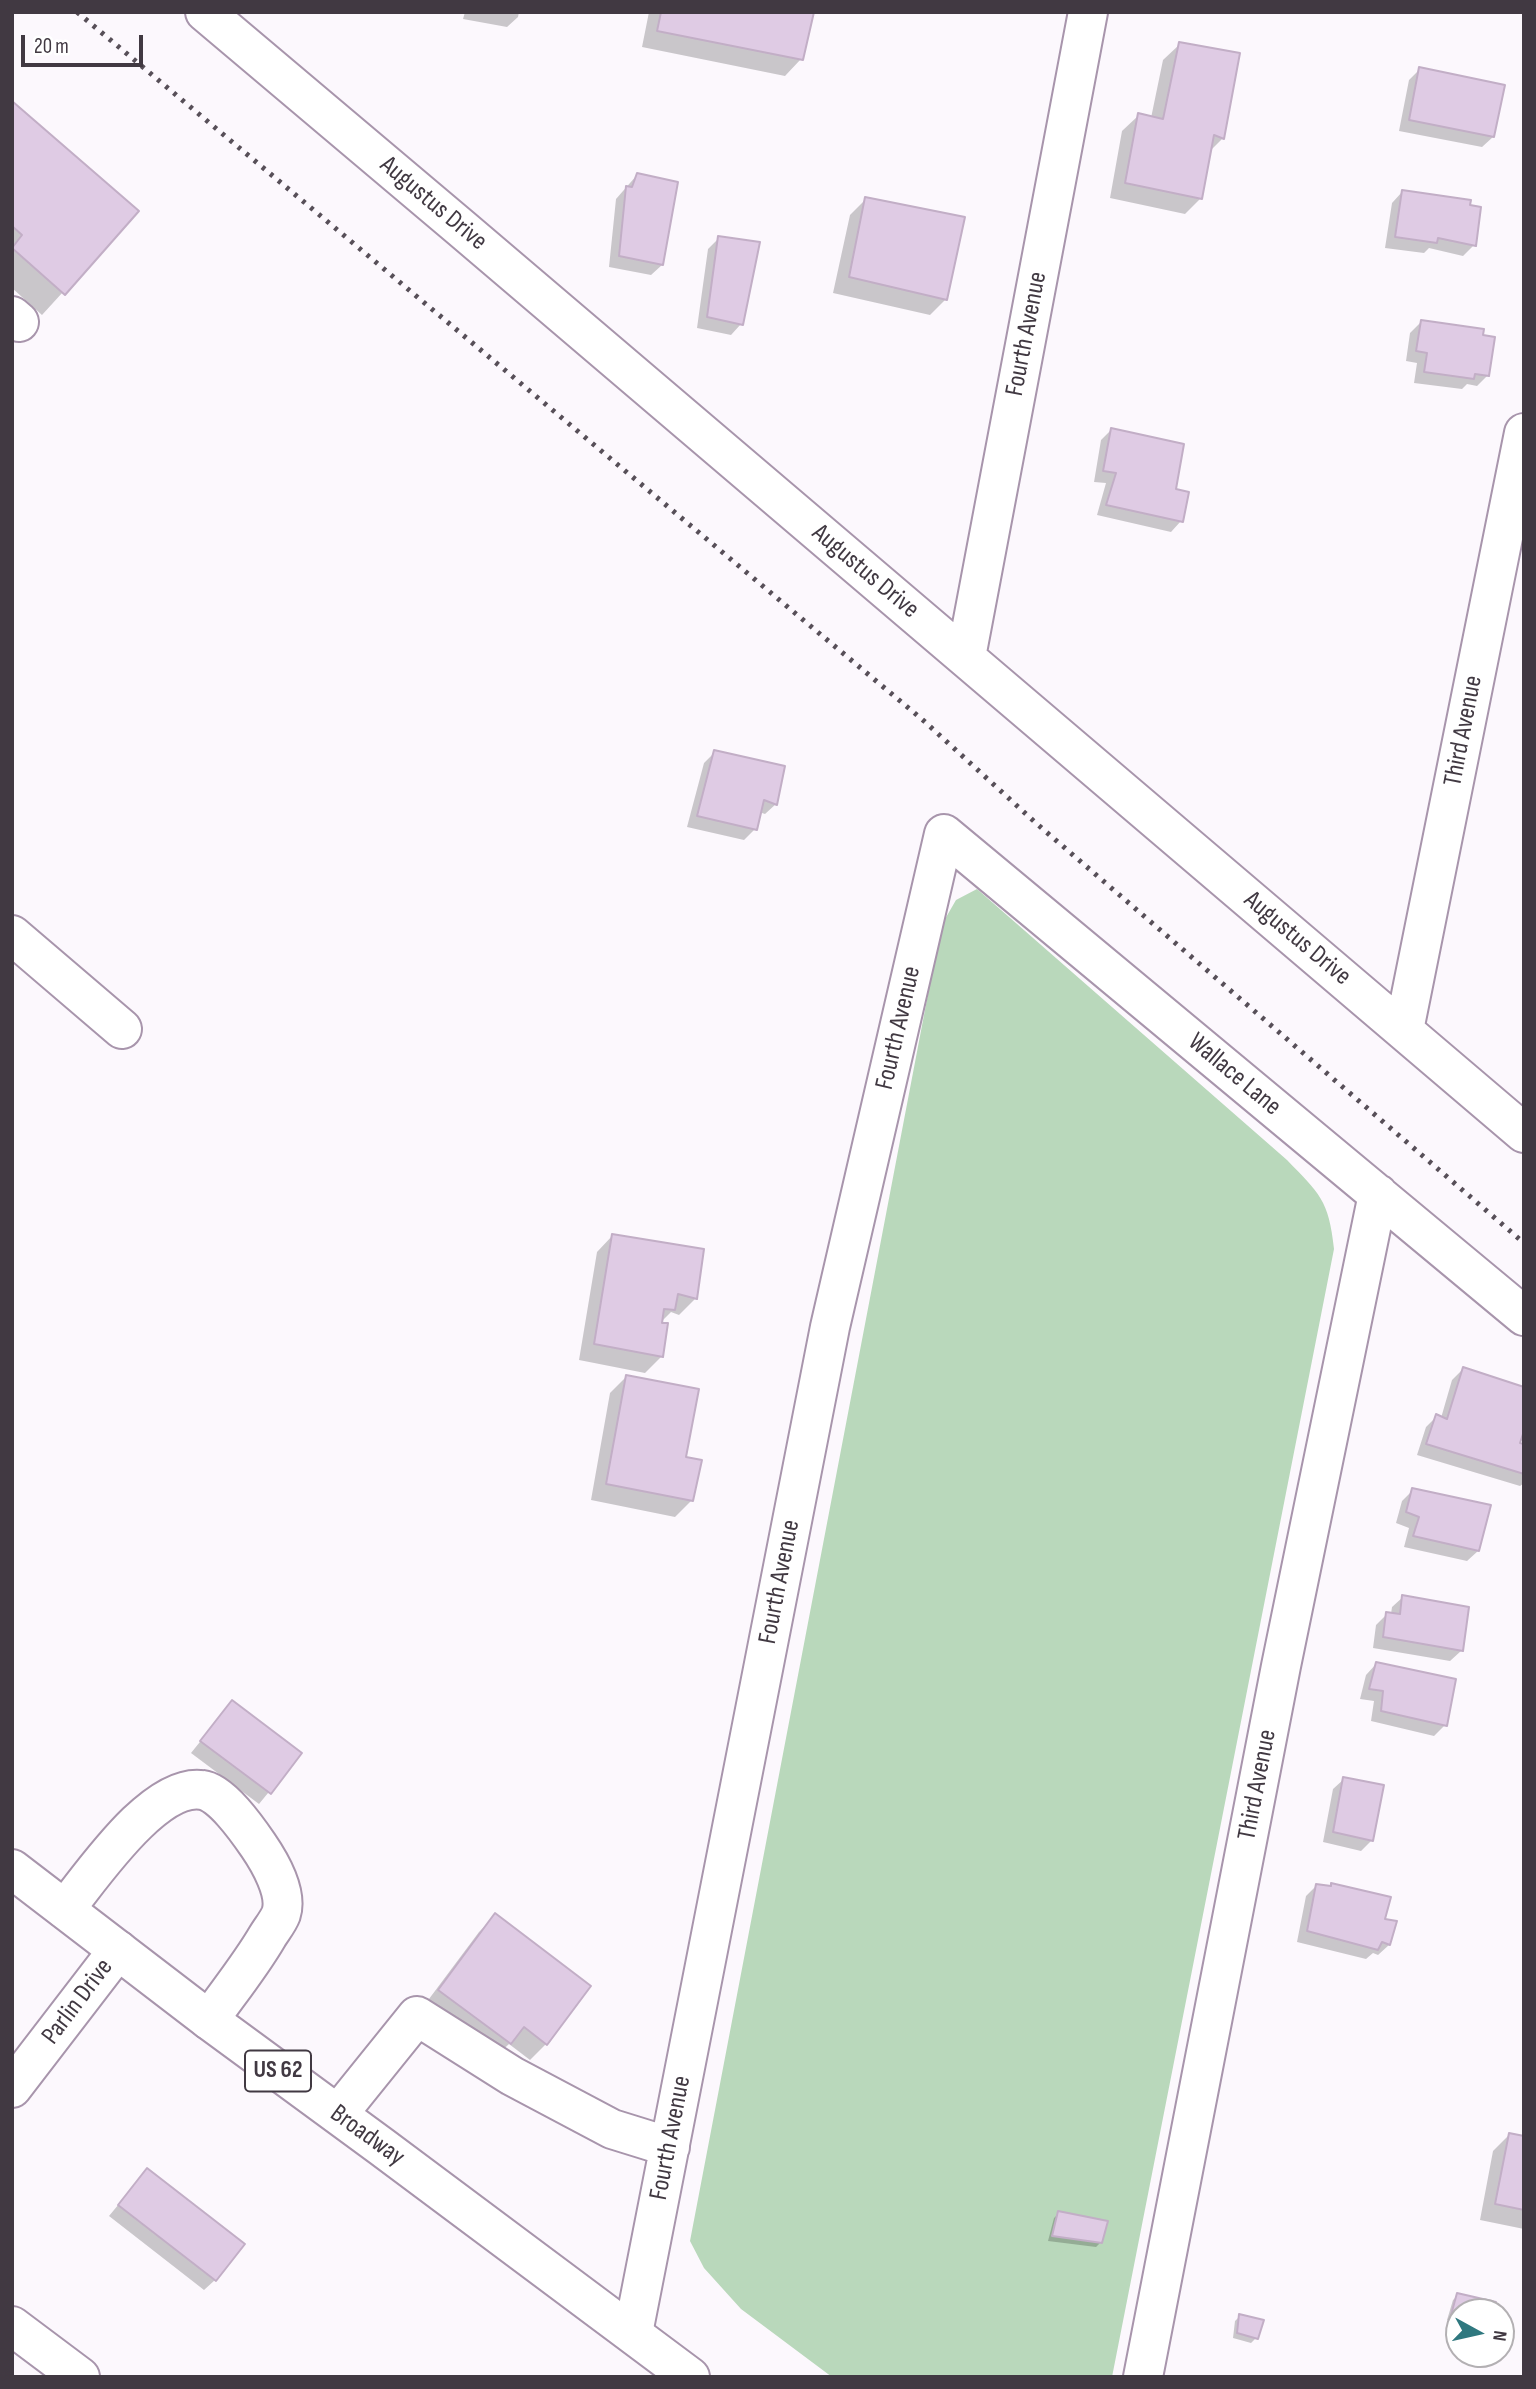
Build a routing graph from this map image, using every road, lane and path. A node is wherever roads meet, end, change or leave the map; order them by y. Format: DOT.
graph roads {
  1 [pos="205,12"];
  2 [pos="1088,12"];
  3 [pos="1524,433"];
  4 [pos="966,657"];
  5 [pos="944,834"];
  6 [pos="12,936"];
  7 [pos="122,1029"];
  8 [pos="1404,1030"];
  9 [pos="1524,1133"];
  10 [pos="1378,1194"];
  11 [pos="1524,1317"];
  12 [pos="12,1869"];
  13 [pos="65,1909"];
  14 [pos="118,1950"];
  15 [pos="209,2021"];
  16 [pos="12,2088"];
  17 [pos="338,2115"];
  18 [pos="670,2147"];
  19 [pos="12,2326"];
  20 [pos="633,2333"];
  21 [pos="682,2374"];
  22 [pos="80,2377"];
  23 [pos="1143,2377"];
  1 -- 4 [label="street, Augustus Drive"];
  2 -- 4 [label="street, Fourth Avenue"];
  3 -- 8 [label="street, Third Avenue"];
  4 -- 8 [label="street, Augustus Drive"];
  5 -- 10 [label="street, Wallace Lane"];
  5 -- 18 [label="street, Fourth Avenue"];
  6 -- 7 [label="street"];
  8 -- 9 [label="street, Augustus Drive"];
  10 -- 11 [label="street, Wallace Lane"];
  10 -- 23 [label="street, Third Avenue"];
  12 -- 13 [label="street, Broadway / US 62"];
  13 -- 14 [label="street, Broadway / US 62"];
  13 -- 15 [label="street"];
  14 -- 15 [label="street, Broadway / US 62"];
  14 -- 16 [label="street, Parlin Drive"];
  15 -- 17 [label="street, Broadway / US 62"];
  17 -- 18 [label="street"];
  17 -- 20 [label="street, Broadway / US 62"];
  18 -- 20 [label="street, Fourth Avenue"];
  19 -- 22 [label="street"];
  20 -- 21 [label="street, Broadway / US 62"];
}
